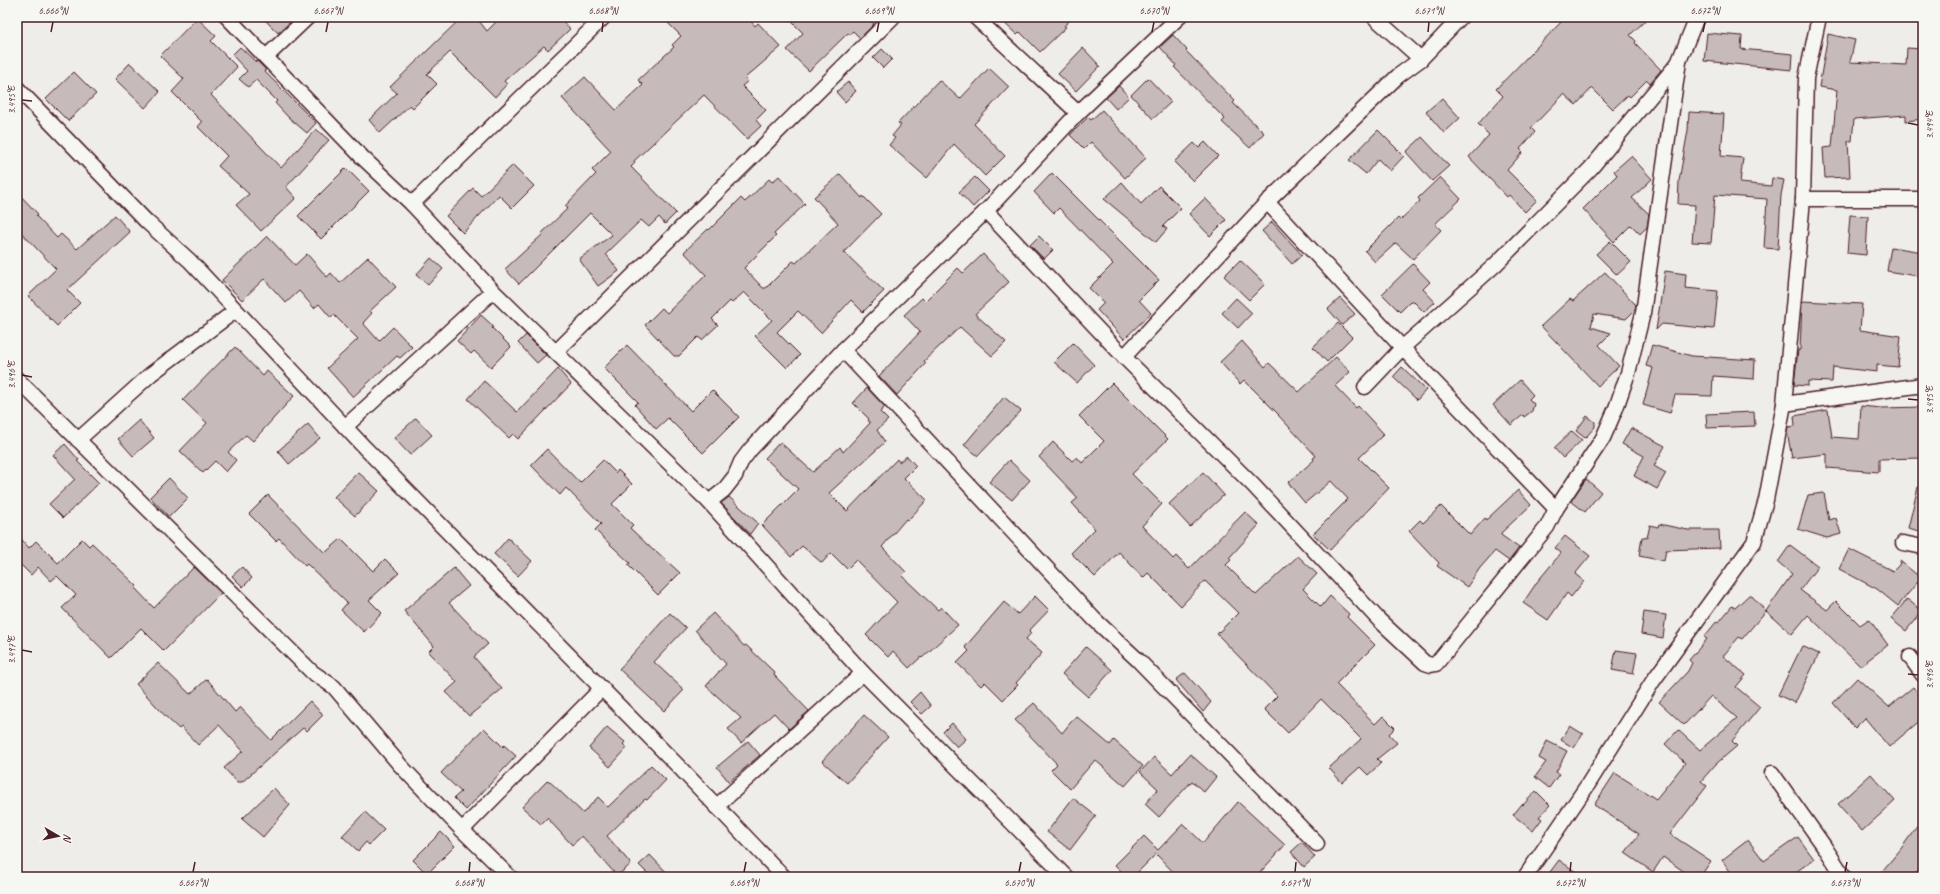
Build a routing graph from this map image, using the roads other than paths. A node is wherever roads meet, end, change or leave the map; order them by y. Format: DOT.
graph roads {
  1 [pos="228,17"];
  2 [pos="308,17"];
  3 [pos="604,17"];
  4 [pos="894,17"];
  5 [pos="975,17"];
  6 [pos="1179,17"];
  7 [pos="1374,17"];
  8 [pos="1461,17"];
  9 [pos="1696,17"];
  10 [pos="1819,17"];
  11 [pos="266,57"];
  12 [pos="1421,59"];
  13 [pos="1679,61"];
  14 [pos="17,88"];
  15 [pos="1078,113"];
  16 [pos="1803,199"];
  17 [pos="1923,199"];
  18 [pos="1268,202"];
  19 [pos="412,204"];
  20 [pos="986,211"];
  21 [pos="493,291"];
  22 [pos="235,311"];
  23 [pos="1402,348"];
  24 [pos="843,350"];
  25 [pos="556,352"];
  26 [pos="1124,357"];
  27 [pos="17,379"];
  28 [pos="1923,385"];
  29 [pos="1365,388"];
  30 [pos="1784,404"];
  31 [pos="345,427"];
  32 [pos="78,440"];
  33 [pos="709,502"];
  34 [pos="1556,509"];
  35 [pos="1903,543"];
  36 [pos="1923,547"];
  37 [pos="1910,657"];
  38 [pos="863,674"];
  39 [pos="1923,675"];
  40 [pos="602,688"];
  41 [pos="1772,774"];
  42 [pos="716,807"];
  43 [pos="462,830"];
  44 [pos="1318,844"];
  45 [pos="510,877"];
  46 [pos="784,877"];
  47 [pos="1066,877"];
  48 [pos="1525,877"];
  49 [pos="1844,877"];
  1 -- 11 [label="street"];
  2 -- 11 [label="street"];
  3 -- 19 [label="street"];
  4 -- 25 [label="street"];
  5 -- 15 [label="street"];
  6 -- 15 [label="street"];
  7 -- 12 [label="street"];
  8 -- 12 [label="street"];
  9 -- 13 [label="street"];
  10 -- 16 [label="street"];
  11 -- 19 [label="street"];
  12 -- 18 [label="street"];
  13 -- 23 [label="street"];
  13 -- 34 [label="street"];
  14 -- 22 [label="street"];
  15 -- 20 [label="street"];
  16 -- 17 [label="street"];
  16 -- 30 [label="street"];
  18 -- 23 [label="street"];
  18 -- 26 [label="street"];
  19 -- 21 [label="street"];
  20 -- 24 [label="street"];
  20 -- 26 [label="street"];
  21 -- 25 [label="street"];
  21 -- 31 [label="street"];
  22 -- 31 [label="street"];
  22 -- 32 [label="street"];
  23 -- 29 [label="street"];
  23 -- 34 [label="street"];
  24 -- 33 [label="street"];
  24 -- 44 [label="street"];
  25 -- 33 [label="street"];
  26 -- 34 [label="street"];
  27 -- 32 [label="street"];
  28 -- 30 [label="street"];
  30 -- 48 [label="street"];
  31 -- 40 [label="street"];
  32 -- 43 [label="street"];
  33 -- 38 [label="street"];
  35 -- 36 [label="street"];
  37 -- 39 [label="street"];
  38 -- 42 [label="street"];
  38 -- 47 [label="street"];
  40 -- 42 [label="street"];
  40 -- 43 [label="street"];
  41 -- 49 [label="street"];
  42 -- 46 [label="street"];
  43 -- 45 [label="street"];
}
